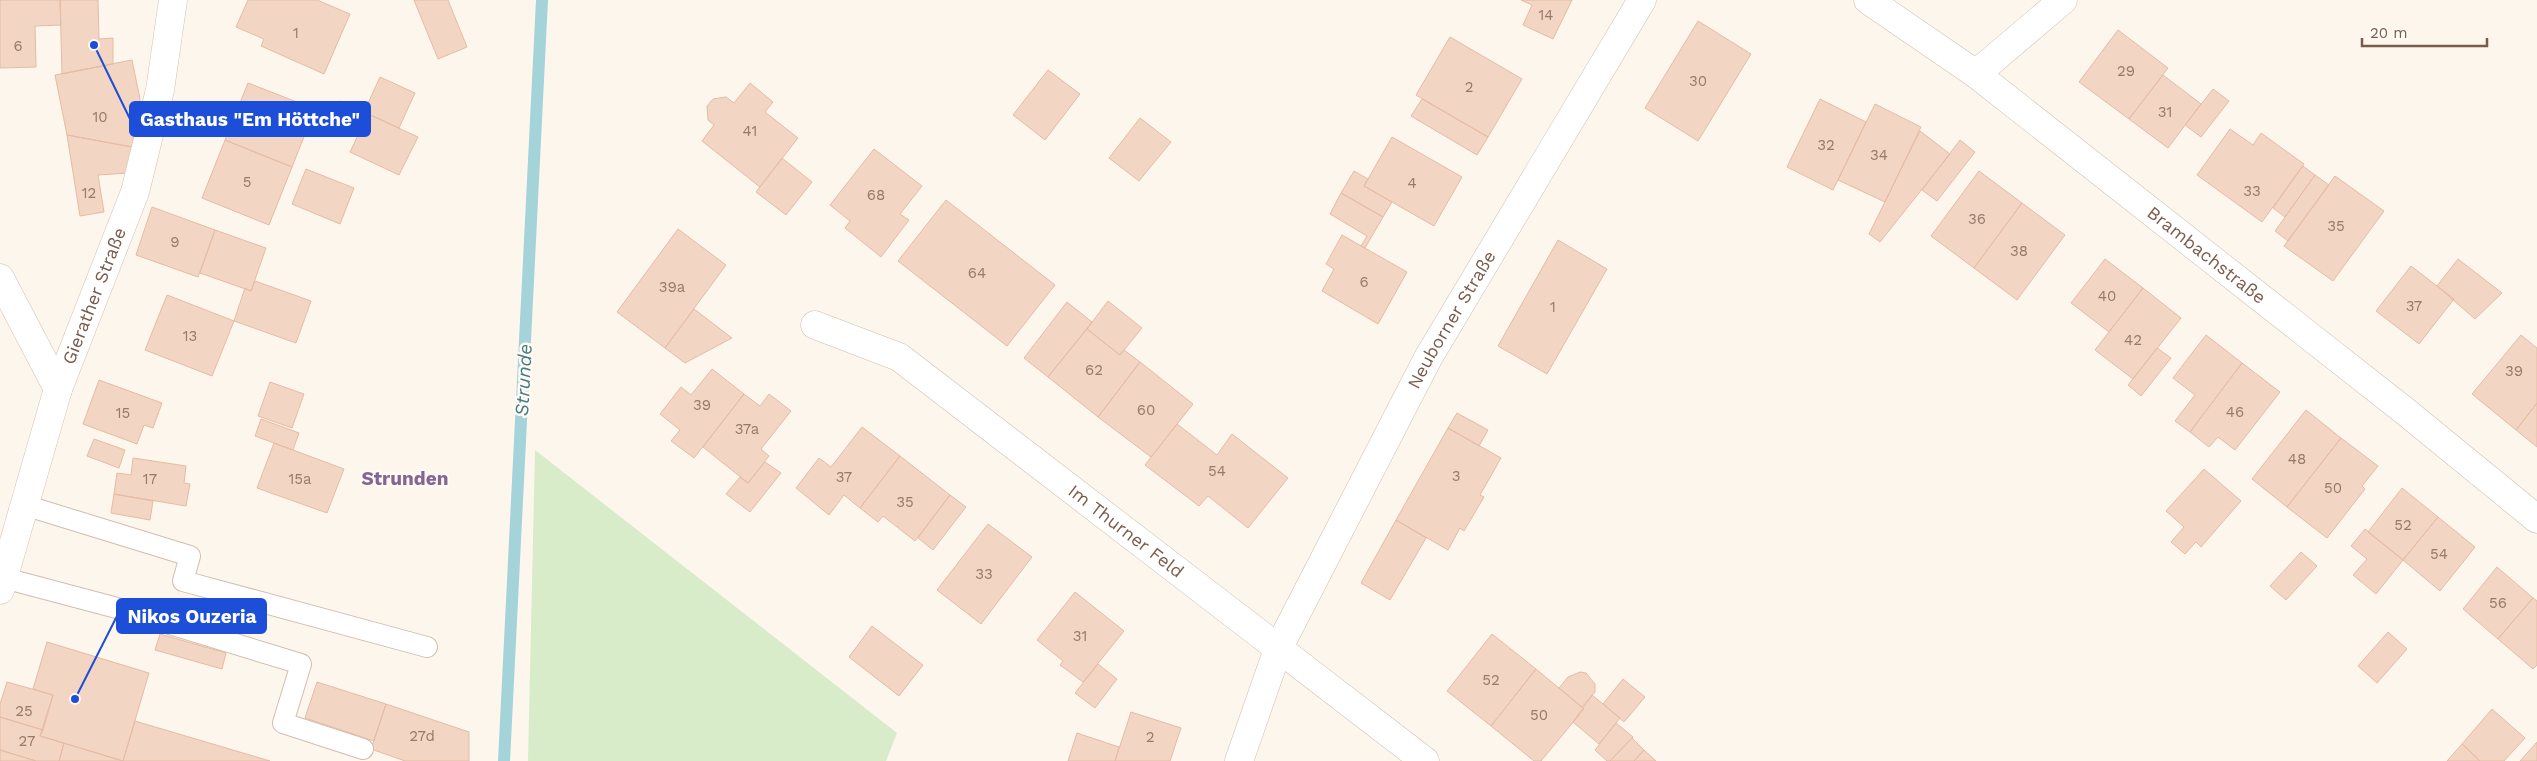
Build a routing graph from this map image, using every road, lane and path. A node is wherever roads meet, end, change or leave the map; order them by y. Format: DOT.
graph roads {
  1 [pos="173,0"];
  2 [pos="1642,0"];
  3 [pos="1868,0"];
  4 [pos="2062,0"];
  5 [pos="1976,74"];
  6 [pos="0,278"];
  7 [pos="815,325"];
  8 [pos="58,389"];
  9 [pos="24,505"];
  10 [pos="2537,519"];
  11 [pos="2,584"];
  12 [pos="427,647"];
  13 [pos="1278,649"];
  14 [pos="363,749"];
  15 [pos="1239,761"];
  16 [pos="1425,761"];
  1 -- 8 [label="street, Gierather Straße"];
  2 -- 13 [label="street, Neuborner Straße"];
  3 -- 5 [label="street, Brambachstraße"];
  4 -- 5 [label="street"];
  5 -- 10 [label="street, Brambachstraße"];
  6 -- 8 [label="street"];
  7 -- 13 [label="street, Im Thurner Feld"];
  8 -- 9 [label="street, Gierather Straße"];
  9 -- 11 [label="street, Gierather Straße"];
  9 -- 12 [label="lane"];
  11 -- 14 [label="lane"];
  13 -- 15 [label="street, Neuborner Straße"];
  13 -- 16 [label="street, Im Thurner Feld"];
}
